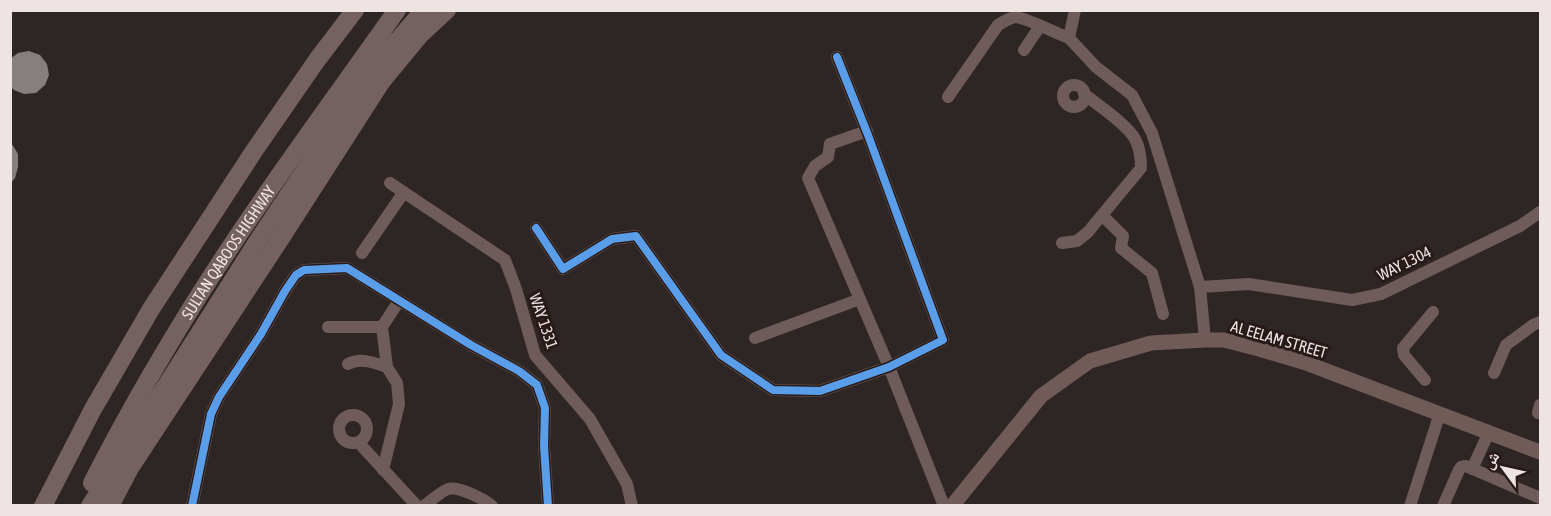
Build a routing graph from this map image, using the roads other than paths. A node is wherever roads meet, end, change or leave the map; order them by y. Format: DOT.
graph roads {
  1 [pos="355,10"];
  2 [pos="397,10"];
  3 [pos="426,10"];
  4 [pos="447,10"];
  5 [pos="1077,12"];
  6 [pos="1040,26"];
  7 [pos="1069,38"];
  8 [pos="1024,50"];
  9 [pos="837,57"];
  10 [pos="1084,94"];
  11 [pos="948,97"];
  12 [pos="867,131"];
  13 [pos="390,183"];
  14 [pos="404,192"];
  15 [pos="1540,212"];
  16 [pos="1102,215"];
  17 [pos="536,228"];
  18 [pos="1062,243"];
  19 [pos="362,253"];
  20 [pos="1200,287"];
  21 [pos="860,299"];
  22 [pos="399,301"];
  23 [pos="1433,312"];
  24 [pos="1163,314"];
  25 [pos="328,327"];
  26 [pos="382,327"];
  27 [pos="1538,327"];
  28 [pos="755,338"];
  29 [pos="1205,340"];
  30 [pos="348,364"];
  31 [pos="889,367"];
  32 [pos="387,368"];
  33 [pos="1494,373"];
  34 [pos="1425,380"];
  35 [pos="1440,413"];
  36 [pos="1489,432"];
  37 [pos="358,442"];
  38 [pos="1540,452"];
  39 [pos="1472,469"];
  40 [pos="383,470"];
  41 [pos="1540,498"];
  42 [pos="43,506"];
  43 [pos="80,506"];
  44 [pos="90,506"];
  45 [pos="110,506"];
  46 [pos="192,506"];
  47 [pos="417,506"];
  48 [pos="424,506"];
  49 [pos="492,506"];
  50 [pos="548,506"];
  51 [pos="632,506"];
  52 [pos="944,506"];
  53 [pos="952,506"];
  54 [pos="1410,506"];
  55 [pos="1443,506"];
  1 -- 42 [label="highway, SULTAN QABOOS HIGHWAY"];
  2 -- 43 [label="highway, SULTAN QABOOS HIGHWAY"];
  3 -- 44 [label="highway"];
  4 -- 45 [label="highway"];
  5 -- 7 [label="street"];
  6 -- 7 [label="street"];
  6 -- 8 [label="street"];
  6 -- 11 [label="street"];
  7 -- 20 [label="street"];
  9 -- 12 [label="street"];
  10 -- 16 [label="street"];
  12 -- 21 [label="street"];
  12 -- 31 [label="street"];
  13 -- 14 [label="street, WAY 1331"];
  14 -- 19 [label="street"];
  14 -- 51 [label="street, WAY 1331"];
  15 -- 20 [label="street, WAY 1304"];
  16 -- 18 [label="street"];
  16 -- 24 [label="street"];
  17 -- 31 [label="street"];
  20 -- 29 [label="street"];
  21 -- 28 [label="street"];
  21 -- 31 [label="street"];
  22 -- 26 [label="street"];
  22 -- 46 [label="street"];
  22 -- 50 [label="street"];
  23 -- 34 [label="street"];
  25 -- 26 [label="street"];
  26 -- 32 [label="street"];
  27 -- 33 [label="street"];
  29 -- 35 [label="main road, AL EELAM STREET"];
  29 -- 53 [label="main road, AL EELAM STREET"];
  30 -- 32 [label="street"];
  31 -- 52 [label="street"];
  32 -- 40 [label="street"];
  35 -- 36 [label="main road, AL EELAM STREET"];
  35 -- 54 [label="street"];
  36 -- 38 [label="main road, AL EELAM STREET"];
  36 -- 39 [label="street"];
  37 -- 40 [label="street"];
  39 -- 41 [label="street"];
  39 -- 55 [label="street"];
  40 -- 47 [label="street"];
  48 -- 49 [label="street"];
}
